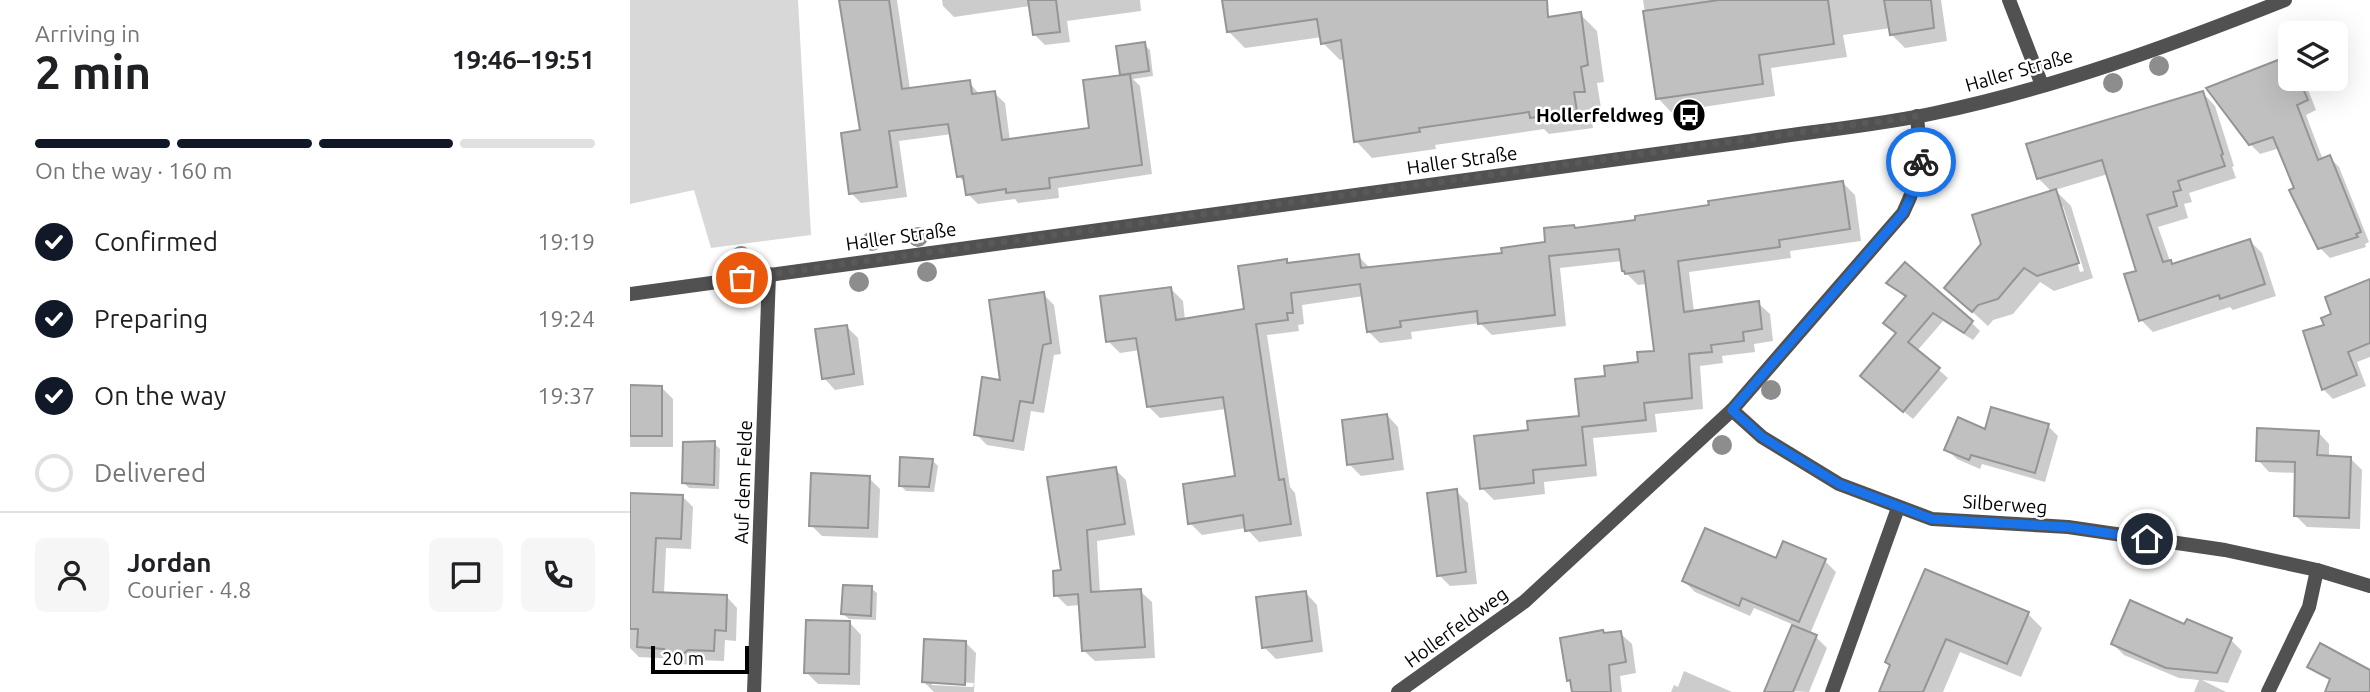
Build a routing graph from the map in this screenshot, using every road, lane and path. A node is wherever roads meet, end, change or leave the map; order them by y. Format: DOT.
graph roads {
  1 [pos="2009,0"];
  2 [pos="2285,0"];
  3 [pos="2042,85"];
  4 [pos="1917,116"];
  5 [pos="769,274"];
  6 [pos="630,294"];
  7 [pos="1732,410"];
  8 [pos="1898,508"];
  9 [pos="2317,570"];
  10 [pos="2370,586"];
  11 [pos="754,692"];
  12 [pos="1398,692"];
  13 [pos="1832,692"];
  14 [pos="2268,692"];
  1 -- 3 [label="street"];
  2 -- 3 [label="street, Haller Straße"];
  3 -- 4 [label="street, Haller Straße"];
  4 -- 5 [label="street, Haller Straße"];
  4 -- 7 [label="street, Hollerfeldweg"];
  5 -- 6 [label="street, Haller Straße"];
  5 -- 11 [label="street, Auf dem Felde"];
  7 -- 8 [label="street, Silberweg"];
  7 -- 12 [label="street, Hollerfeldweg"];
  8 -- 9 [label="street, Silberweg"];
  8 -- 13 [label="street"];
  9 -- 10 [label="street, Silberweg"];
  9 -- 14 [label="street"];
}
